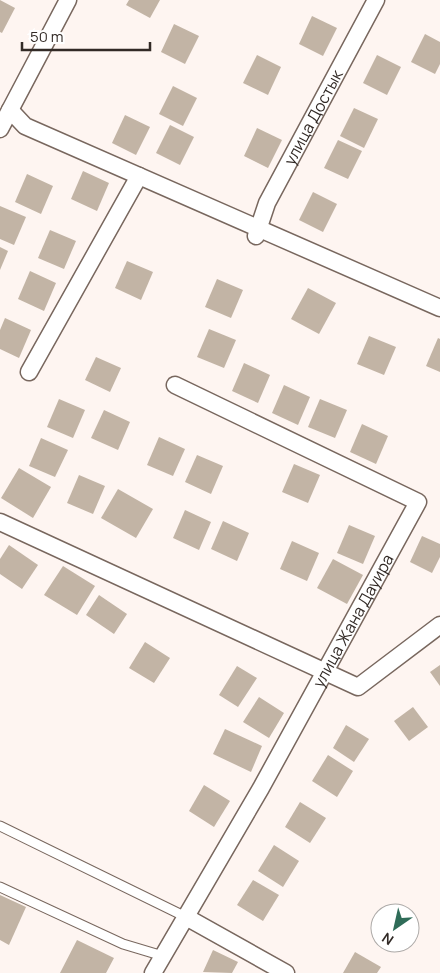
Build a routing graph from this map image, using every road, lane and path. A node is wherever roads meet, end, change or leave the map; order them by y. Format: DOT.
graph roads {
  1 [pos="68,0"];
  2 [pos="376,0"];
  3 [pos="10,110"];
  4 [pos="0,129"];
  5 [pos="139,176"];
  6 [pos="258,232"];
  7 [pos="440,308"];
  8 [pos="29,372"];
  9 [pos="175,385"];
  10 [pos="0,522"];
  11 [pos="440,626"];
  12 [pos="324,673"];
  13 [pos="0,826"];
  14 [pos="0,887"];
  15 [pos="186,917"];
  16 [pos="163,956"];
  17 [pos="153,973"];
  18 [pos="286,973"];
  1 -- 3 [label="street"];
  2 -- 6 [label="street, улица Достык"];
  3 -- 4 [label="street"];
  3 -- 5 [label="street"];
  5 -- 6 [label="street"];
  5 -- 8 [label="street"];
  6 -- 7 [label="street"];
  9 -- 12 [label="street, улица Жана Дауира"];
  10 -- 12 [label="street"];
  11 -- 12 [label="street"];
  12 -- 15 [label="street, улица Жана Дауира"];
  13 -- 15 [label="lane"];
  14 -- 16 [label="lane"];
  15 -- 16 [label="street, улица Жана Дауира"];
  15 -- 18 [label="street"];
  16 -- 17 [label="street, улица Жана Дауира"];
}
